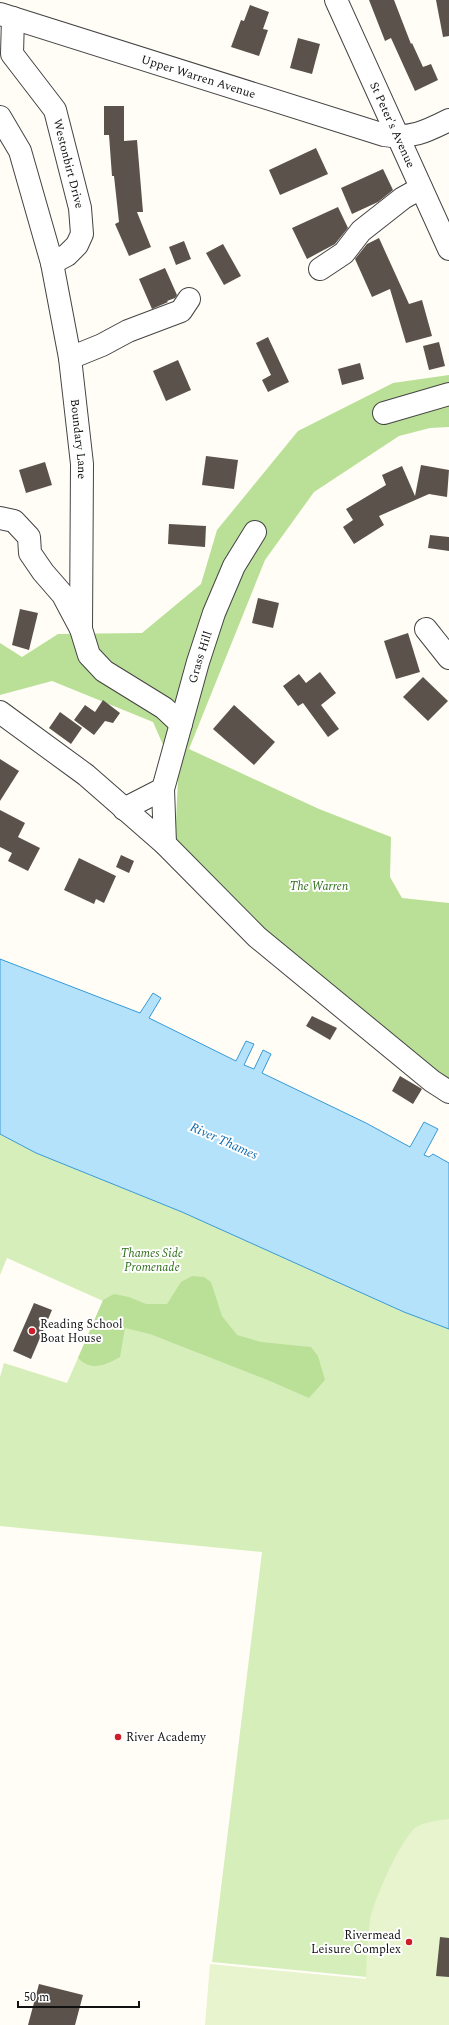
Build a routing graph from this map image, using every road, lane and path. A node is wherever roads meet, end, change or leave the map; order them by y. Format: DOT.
graph roads {
  1 [pos="336,0"];
  2 [pos="7,16"];
  3 [pos="0,117"];
  4 [pos="449,120"];
  5 [pos="397,137"];
  6 [pos="421,188"];
  7 [pos="449,249"];
  8 [pos="52,263"];
  9 [pos="320,269"];
  10 [pos="189,299"];
  11 [pos="70,358"];
  12 [pos="449,394"];
  13 [pos="384,413"];
  14 [pos="0,518"];
  15 [pos="255,532"];
  16 [pos="81,629"];
  17 [pos="426,629"];
  18 [pos="449,658"];
  19 [pos="0,712"];
  20 [pos="181,724"];
  21 [pos="163,789"];
  22 [pos="124,809"];
  23 [pos="165,844"];
  24 [pos="449,1092"];
  1 -- 5 [label="street, St Peter's Avenue"];
  2 -- 5 [label="street, Upper Warren Avenue"];
  2 -- 8 [label="street, Westonbirt Drive"];
  3 -- 8 [label="street, Boundary Lane"];
  4 -- 5 [label="street, Upper Warren Avenue"];
  5 -- 6 [label="street, St Peter's Avenue"];
  6 -- 7 [label="street, St Peter's Avenue"];
  6 -- 9 [label="street"];
  8 -- 11 [label="street, Boundary Lane"];
  10 -- 11 [label="street"];
  11 -- 16 [label="street, Boundary Lane"];
  12 -- 13 [label="street"];
  14 -- 16 [label="street"];
  15 -- 20 [label="street, Grass Hill"];
  16 -- 20 [label="street, Boundary Lane"];
  17 -- 18 [label="street"];
  19 -- 22 [label="street"];
  20 -- 21 [label="street, Grass Hill"];
  21 -- 22 [label="street"];
  21 -- 23 [label="street, Grass Hill"];
  22 -- 23 [label="street"];
  23 -- 24 [label="street"];
}
